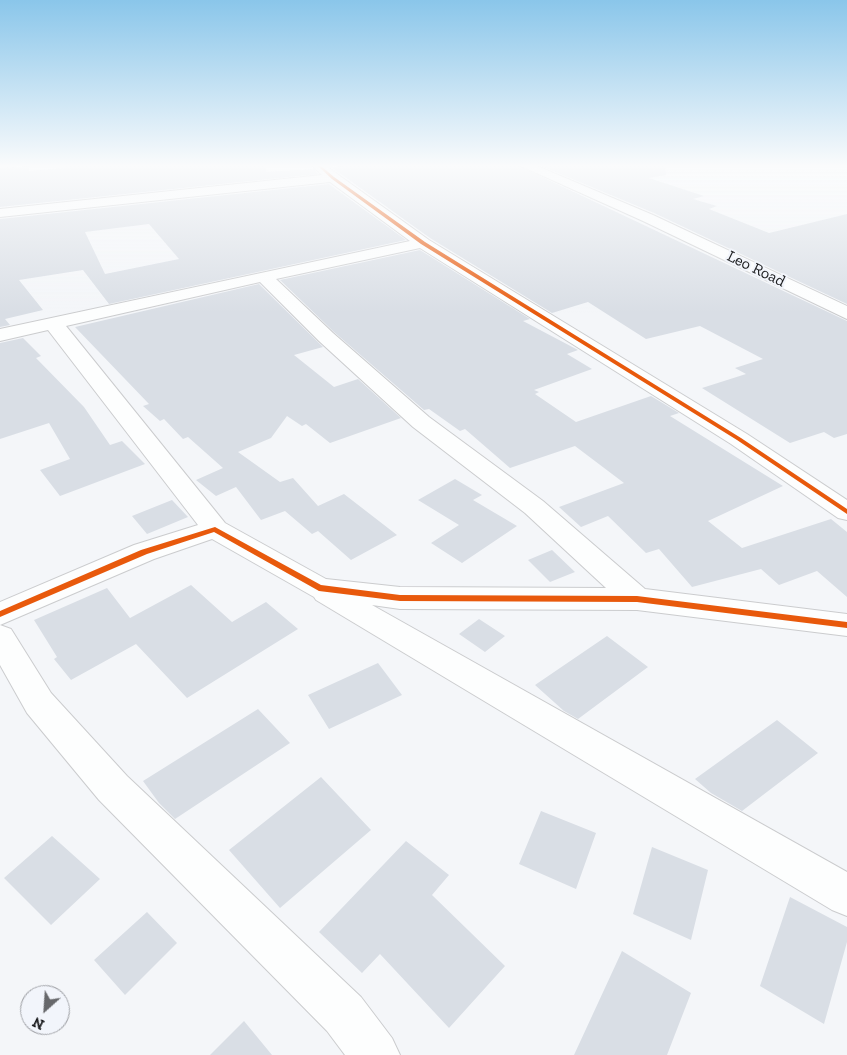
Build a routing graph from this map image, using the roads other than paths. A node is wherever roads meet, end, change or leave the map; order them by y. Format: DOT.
graph roads {
  1 [pos="385,215"];
  2 [pos="642,215"];
  3 [pos="423,243"];
  4 [pos="264,276"];
  5 [pos="847,313"];
  6 [pos="53,323"];
  7 [pos="0,335"];
  8 [pos="847,512"];
  9 [pos="215,528"];
  10 [pos="319,588"];
  11 [pos="637,599"];
  12 [pos="0,614"];
  13 [pos="847,625"];
  14 [pos="0,637"];
  15 [pos="847,895"];
  16 [pos="376,1055"];
  1 -- 3 [label="street"];
  2 -- 5 [label="street, Leo Road"];
  3 -- 4 [label="street"];
  3 -- 8 [label="street"];
  4 -- 6 [label="street"];
  4 -- 11 [label="street"];
  6 -- 7 [label="street"];
  6 -- 9 [label="street"];
  9 -- 10 [label="street"];
  9 -- 12 [label="street"];
  10 -- 11 [label="street"];
  10 -- 15 [label="street"];
  11 -- 13 [label="street"];
  14 -- 16 [label="street"];
}
